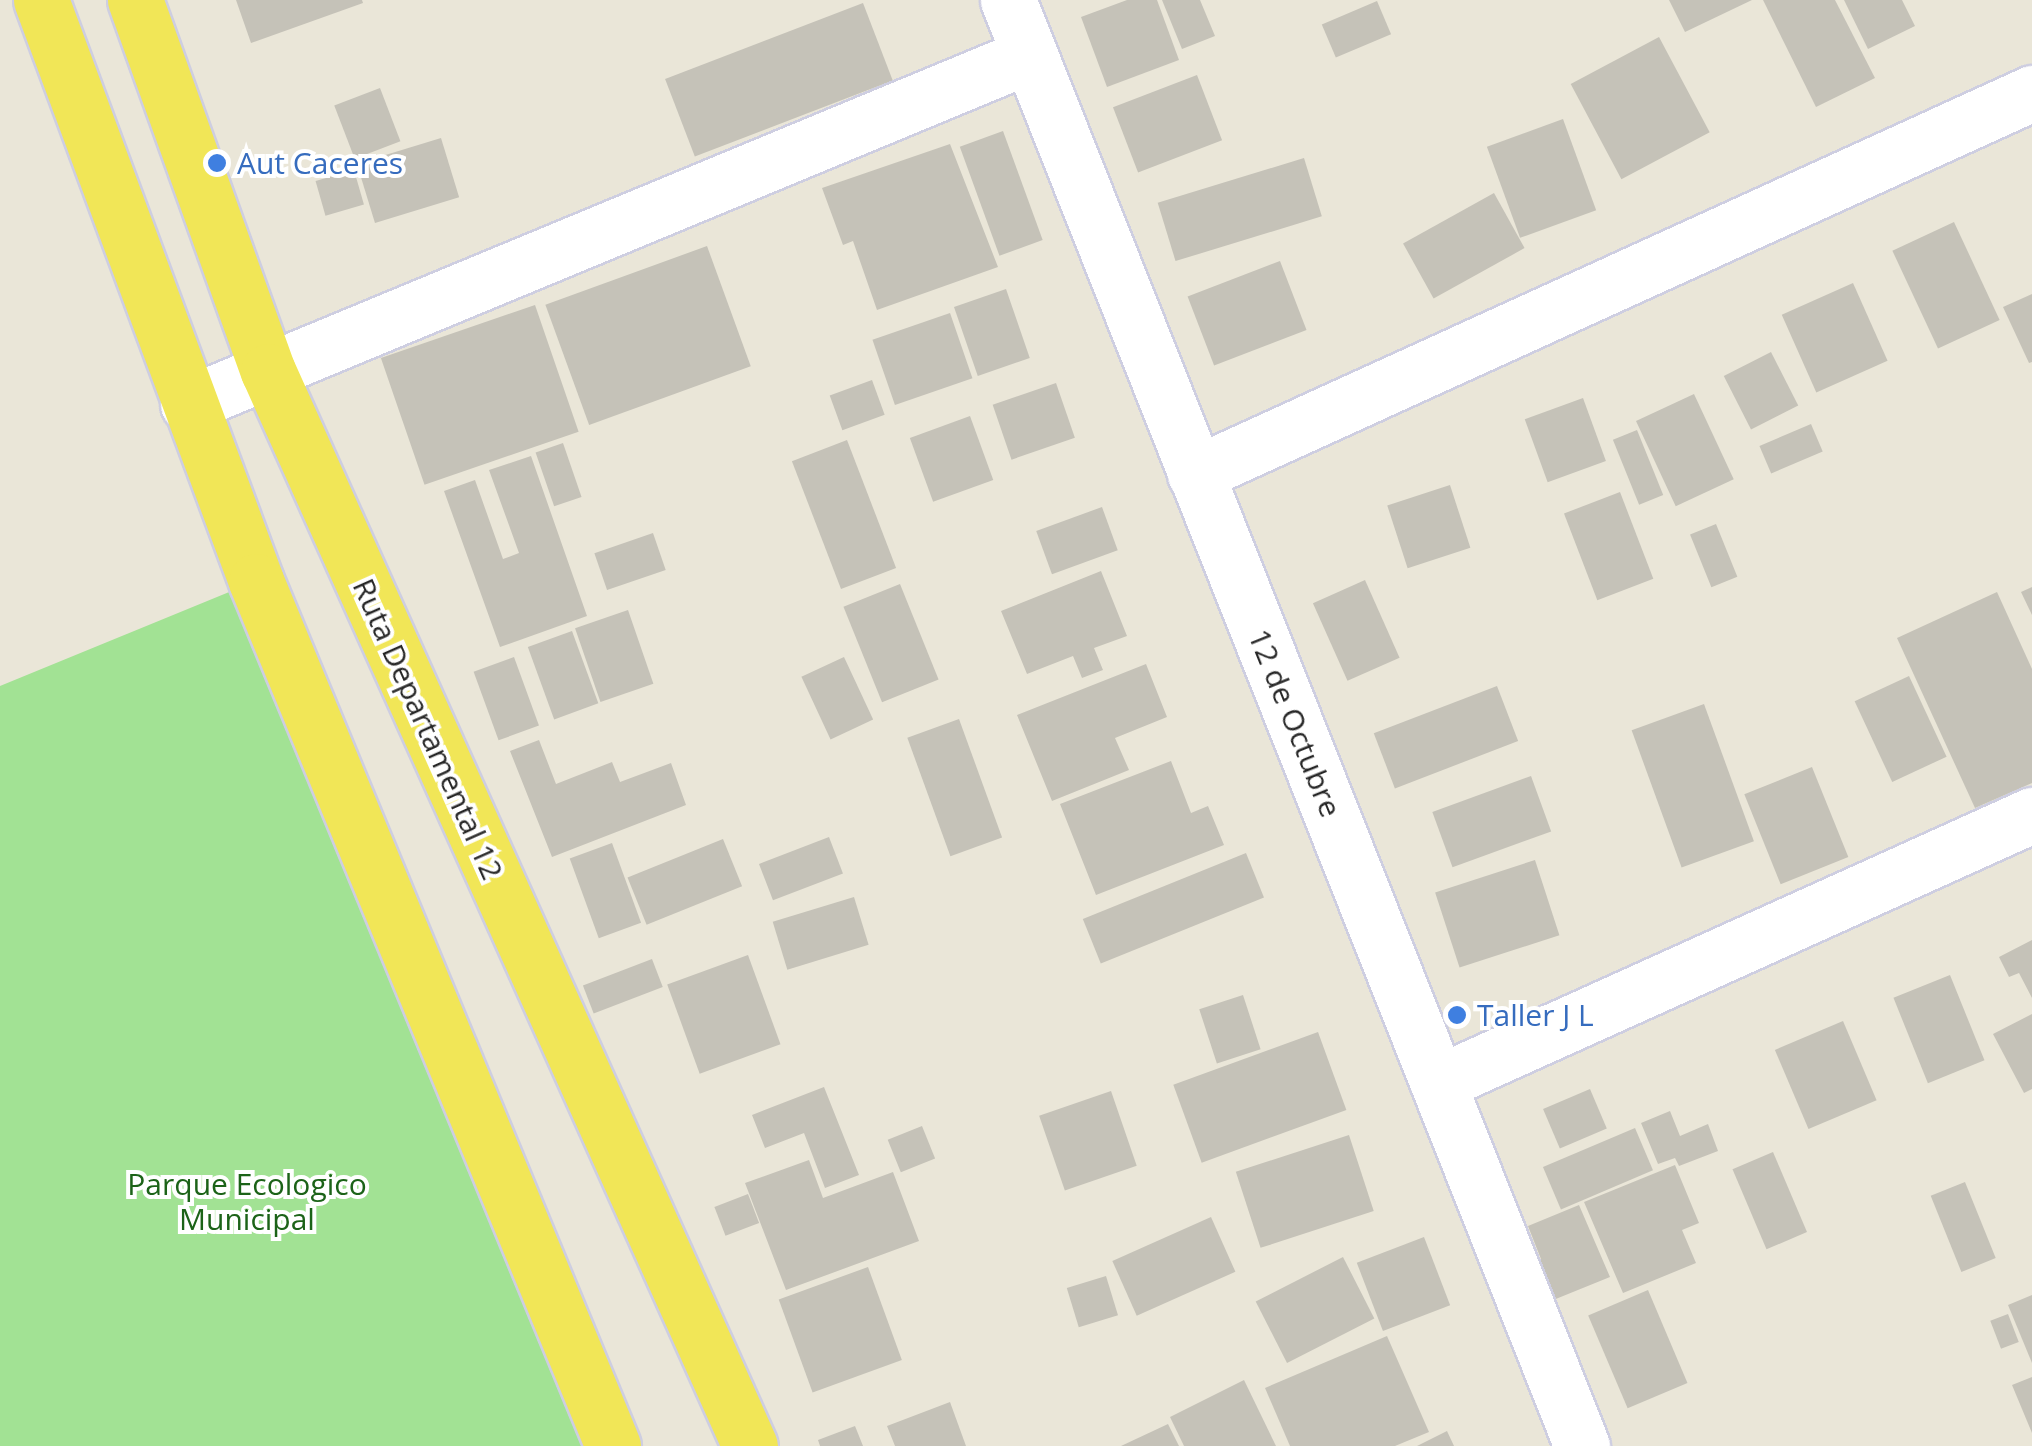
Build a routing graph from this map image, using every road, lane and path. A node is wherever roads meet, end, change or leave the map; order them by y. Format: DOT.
graph roads {
  1 [pos="41,0"];
  2 [pos="134,0"];
  3 [pos="1008,0"];
  4 [pos="1030,55"];
  5 [pos="2032,93"];
  6 [pos="268,370"];
  7 [pos="188,404"];
  8 [pos="1195,474"];
  9 [pos="2032,814"];
  10 [pos="1438,1082"];
  11 [pos="612,1446"];
  12 [pos="750,1446"];
  13 [pos="1582,1446"];
  1 -- 7 [label="main road"];
  2 -- 6 [label="main road, Ruta Departamental 12"];
  3 -- 4 [label="street, 12 de Octubre"];
  4 -- 6 [label="street"];
  4 -- 8 [label="street, 12 de Octubre"];
  5 -- 8 [label="street"];
  6 -- 7 [label="street"];
  6 -- 12 [label="main road, Ruta Departamental 12"];
  7 -- 11 [label="main road"];
  8 -- 10 [label="street, 12 de Octubre"];
  9 -- 10 [label="street"];
  10 -- 13 [label="street, 12 de Octubre"];
}
